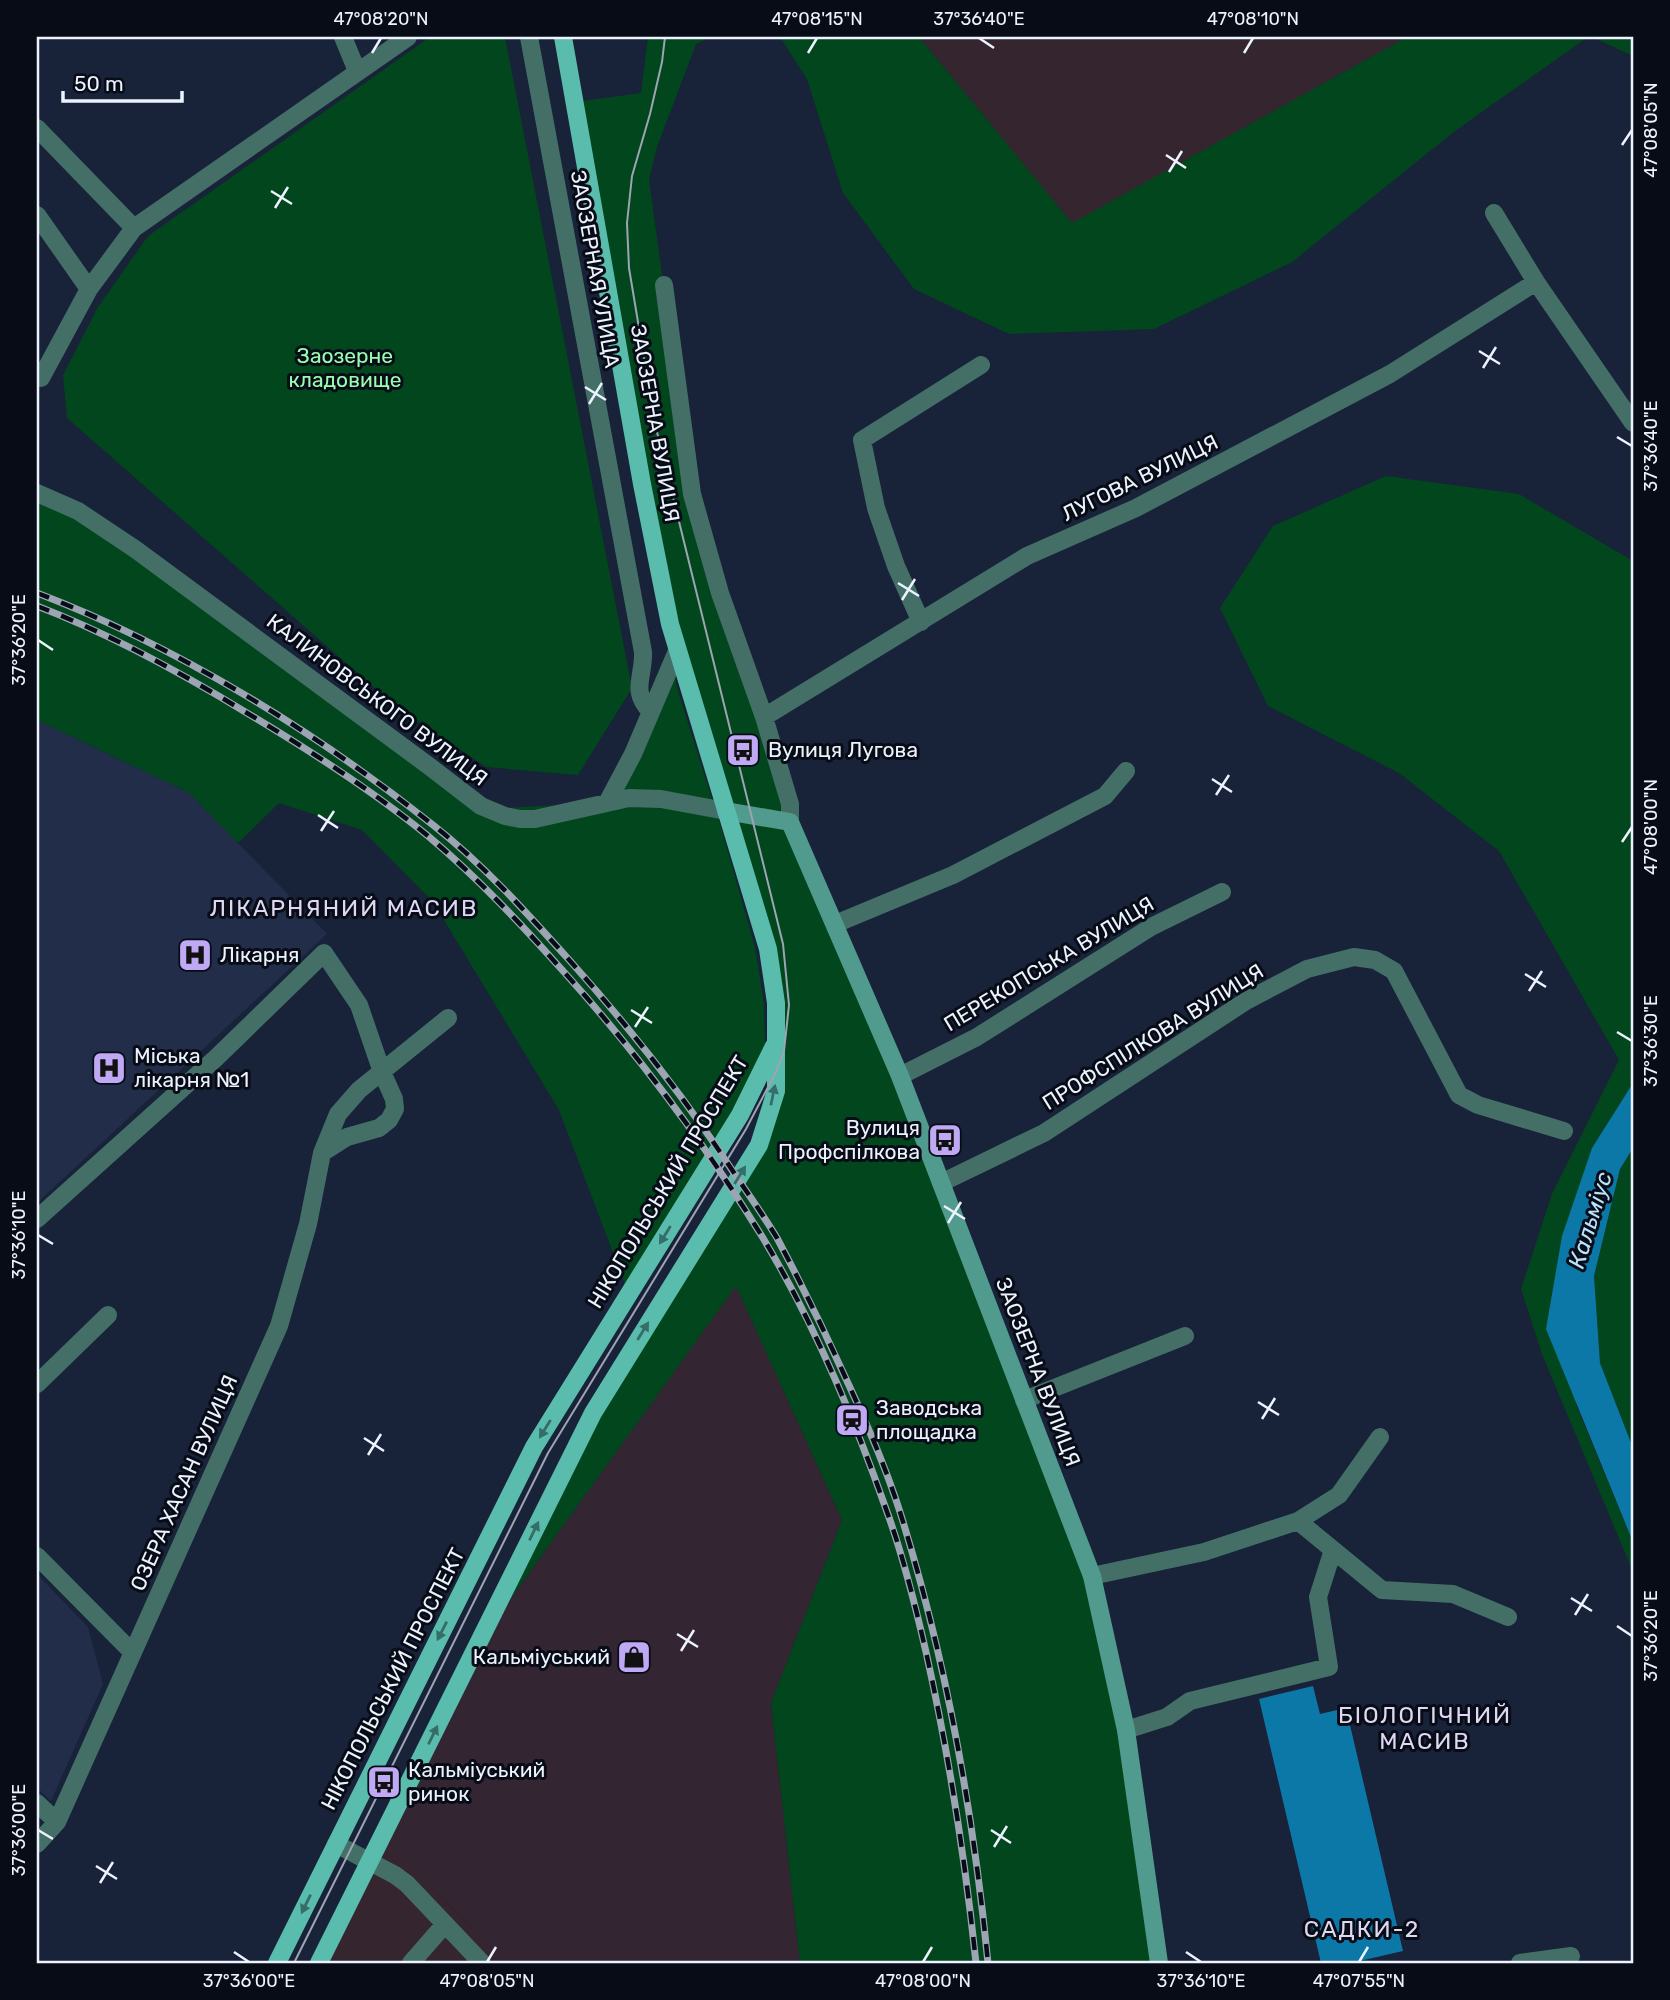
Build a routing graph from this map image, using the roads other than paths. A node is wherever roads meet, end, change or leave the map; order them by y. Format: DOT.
graph roads {
  1 [pos="342,37"];
  2 [pos="408,37"];
  3 [pos="529,37"];
  4 [pos="563,37"];
  5 [pos="357,71"];
  6 [pos="37,128"];
  7 [pos="1494,213"];
  8 [pos="37,215"];
  9 [pos="134,228"];
  10 [pos="1536,282"];
  11 [pos="664,285"];
  12 [pos="89,289"];
  13 [pos="981,365"];
  14 [pos="41,378"];
  15 [pos="1633,424"];
  16 [pos="37,493"];
  17 [pos="921,622"];
  18 [pos="677,651"];
  19 [pos="651,712"];
  20 [pos="764,718"];
  21 [pos="1126,771"];
  22 [pos="607,803"];
  23 [pos="726,811"];
  24 [pos="790,822"];
  25 [pos="1222,892"];
  26 [pos="835,924"];
  27 [pos="448,1018"];
  28 [pos="775,1043"];
  29 [pos="382,1072"];
  30 [pos="900,1076"];
  31 [pos="1564,1132"];
  32 [pos="322,1153"];
  33 [pos="941,1183"];
  34 [pos="37,1219"];
  35 [pos="108,1315"];
  36 [pos="1185,1336"];
  37 [pos="37,1384"];
  38 [pos="1024,1400"];
  39 [pos="1380,1437"];
  40 [pos="1298,1521"];
  41 [pos="1334,1550"];
  42 [pos="37,1556"];
  43 [pos="1092,1576"];
  44 [pos="1508,1617"];
  45 [pos="133,1653"];
  46 [pos="1126,1730"];
  47 [pos="37,1803"];
  48 [pos="57,1822"];
  49 [pos="37,1844"];
  50 [pos="336,1844"];
  51 [pos="370,1862"];
  52 [pos="445,1924"];
  53 [pos="1571,1956"];
  54 [pos="277,1963"];
  55 [pos="320,1963"];
  56 [pos="411,1963"];
  57 [pos="482,1963"];
  58 [pos="1159,1963"];
  59 [pos="1520,1963"];
  1 -- 5 [label="street"];
  2 -- 5 [label="street"];
  3 -- 19 [label="street, ЗАОЗЕРНАЯ УЛИЦА"];
  4 -- 18 [label="main road, ЗАОЗЕРНА ВУЛИЦЯ"];
  5 -- 9 [label="street"];
  6 -- 9 [label="street"];
  7 -- 10 [label="street"];
  8 -- 12 [label="street"];
  9 -- 12 [label="street"];
  10 -- 15 [label="street"];
  10 -- 17 [label="street, ЛУГОВА ВУЛИЦЯ"];
  11 -- 20 [label="street, ЗАОЗЕРНА ВУЛИЦЯ"];
  12 -- 14 [label="street"];
  13 -- 17 [label="street"];
  16 -- 22 [label="street, КАЛИНОВСЬКОГО ВУЛИЦЯ"];
  17 -- 20 [label="street, ЛУГОВА ВУЛИЦЯ"];
  18 -- 19 [label="street"];
  18 -- 23 [label="main road, ЗАОЗЕРНА ВУЛИЦЯ"];
  19 -- 22 [label="street"];
  20 -- 24 [label="street, ЗАОЗЕРНА ВУЛИЦЯ"];
  21 -- 26 [label="street"];
  22 -- 23 [label="street, КАЛИНОВСЬКОГО ВУЛИЦЯ"];
  23 -- 24 [label="street"];
  23 -- 28 [label="main road, ЗАОЗЕРНА ВУЛИЦЯ"];
  24 -- 26 [label="street, ЗАОЗЕРНА ВУЛИЦЯ"];
  25 -- 30 [label="street, ПЕРЕКОПСЬКА ВУЛИЦЯ"];
  26 -- 30 [label="street, ЗАОЗЕРНА ВУЛИЦЯ"];
  27 -- 29 [label="street, ОЗЕРА ХАСАН ВУЛИЦЯ"];
  28 -- 50 [label="main road, НІКОПОЛЬСЬКИЙ ПРОСПЕКТ, one-way"];
  51 -- 28 [label="main road, НІКОПОЛЬСЬКИЙ ПРОСПЕКТ, one-way"];
  29 -- 32 [label="street, ОЗЕРА ХАСАН ВУЛИЦЯ"];
  29 -- 32 [label="street"];
  29 -- 34 [label="street"];
  30 -- 33 [label="street, ЗАОЗЕРНА ВУЛИЦЯ"];
  31 -- 33 [label="street, ПРОФСПІЛКОВА ВУЛИЦЯ"];
  32 -- 45 [label="street, ОЗЕРА ХАСАН ВУЛИЦЯ"];
  33 -- 38 [label="street, ЗАОЗЕРНА ВУЛИЦЯ"];
  35 -- 37 [label="street"];
  36 -- 38 [label="street"];
  38 -- 43 [label="street, ЗАОЗЕРНА ВУЛИЦЯ"];
  39 -- 40 [label="street"];
  40 -- 41 [label="street"];
  40 -- 43 [label="street"];
  41 -- 44 [label="street"];
  41 -- 46 [label="street"];
  42 -- 45 [label="street"];
  43 -- 46 [label="street, ЗАОЗЕРНА ВУЛИЦЯ"];
  45 -- 48 [label="street, ОЗЕРА ХАСАН ВУЛИЦЯ"];
  46 -- 58 [label="street, ЗАОЗЕРНА ВУЛИЦЯ"];
  47 -- 48 [label="street"];
  48 -- 49 [label="street, ОЗЕРА ХАСАН ВУЛИЦЯ"];
  50 -- 51 [label="street"];
  50 -- 54 [label="main road, НІКОПОЛЬСЬКИЙ ПРОСПЕКТ, one-way"];
  51 -- 52 [label="street"];
  51 -- 55 [label="main road, НІКОПОЛЬСЬКИЙ ПРОСПЕКТ"];
  52 -- 56 [label="street"];
  52 -- 57 [label="street"];
  53 -- 59 [label="street"];
}
